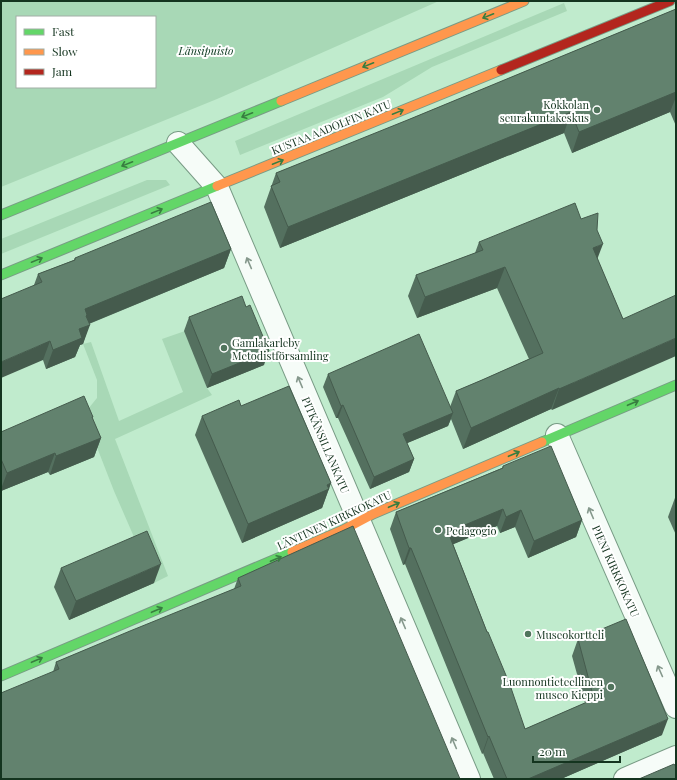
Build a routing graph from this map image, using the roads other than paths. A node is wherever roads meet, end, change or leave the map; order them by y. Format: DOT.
graph roads {
  1 [pos="524,1"];
  2 [pos="670,1"];
  3 [pos="178,143"];
  4 [pos="217,187"];
  5 [pos="1,215"];
  6 [pos="1,275"];
  7 [pos="676,385"];
  8 [pos="557,436"];
  9 [pos="359,521"];
  10 [pos="1,676"];
  11 [pos="676,707"];
  12 [pos="676,757"];
  13 [pos="469,779"];
  14 [pos="625,779"];
  1 -- 3 [label="main road, one-way"];
  4 -- 2 [label="main road, KUSTAA AADOLFIN KATU, one-way"];
  3 -- 4 [label="street, PITKÄNSILLANKATU"];
  3 -- 5 [label="main road, one-way"];
  6 -- 4 [label="main road, KUSTAA AADOLFIN KATU, one-way"];
  9 -- 4 [label="street, PITKÄNSILLANKATU, one-way"];
  8 -- 7 [label="main road, LÄNTINEN KIRKKOKATU, one-way"];
  9 -- 8 [label="main road, LÄNTINEN KIRKKOKATU, one-way"];
  11 -- 8 [label="street, PIENI KIRKKOKATU, one-way"];
  10 -- 9 [label="main road, LÄNTINEN KIRKKOKATU, one-way"];
  13 -- 9 [label="street, PITKÄNSILLANKATU, one-way"];
  12 -- 14 [label="street"];
}
